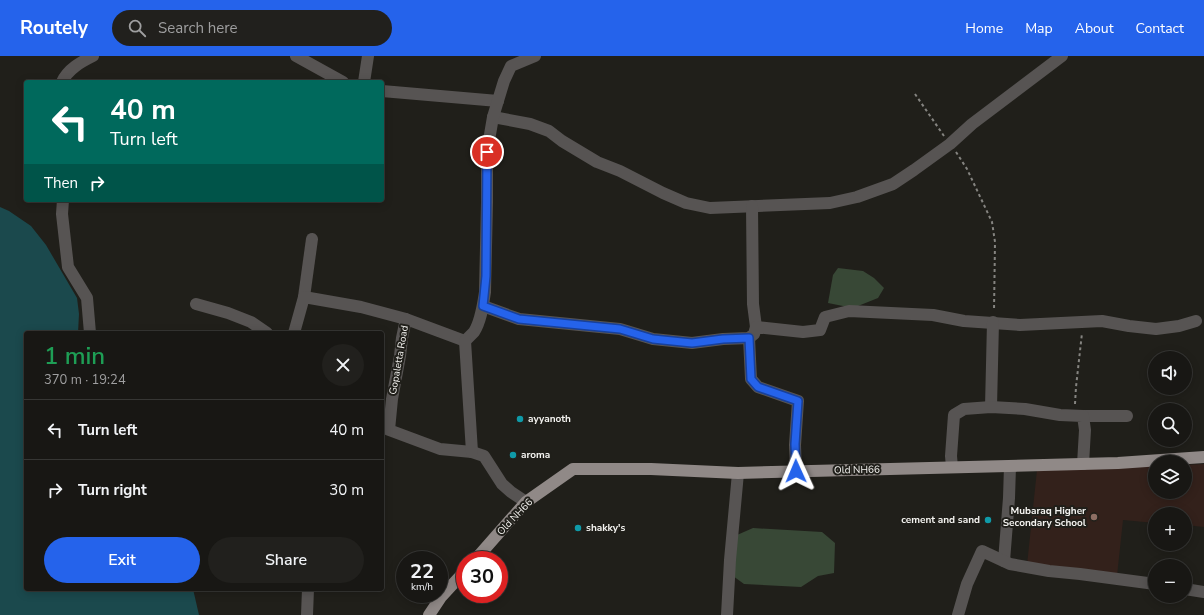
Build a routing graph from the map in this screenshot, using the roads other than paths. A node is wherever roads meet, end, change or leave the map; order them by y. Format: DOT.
graph roads {
  1 [pos="93,56"];
  2 [pos="296,56"];
  3 [pos="368,56"];
  4 [pos="535,56"];
  5 [pos="1062,56"];
  6 [pos="63,80"];
  7 [pos="339,80"];
  8 [pos="364,80"];
  9 [pos="384,91"];
  10 [pos="498,101"];
  11 [pos="493,117"];
  12 [pos="63,202"];
  13 [pos="752,206"];
  14 [pos="312,239"];
  15 [pos="304,297"];
  16 [pos="196,304"];
  17 [pos="483,306"];
  18 [pos="406,319"];
  19 [pos="1196,321"];
  20 [pos="993,322"];
  21 [pos="756,327"];
  22 [pos="90,331"];
  23 [pos="263,331"];
  24 [pos="295,331"];
  25 [pos="749,338"];
  26 [pos="465,342"];
  27 [pos="991,408"];
  28 [pos="1079,416"];
  29 [pos="1127,416"];
  30 [pos="472,452"];
  31 [pos="1204,457"];
  32 [pos="1083,464"];
  33 [pos="1010,466"];
  34 [pos="952,468"];
  35 [pos="796,471"];
  36 [pos="738,473"];
  37 [pos="526,502"];
  38 [pos="482,551"];
  39 [pos="1004,561"];
  40 [pos="456,581"];
  41 [pos="1148,583"];
  42 [pos="1192,590"];
  43 [pos="308,591"];
  44 [pos="1204,592"];
  45 [pos="307,615"];
  46 [pos="429,615"];
  47 [pos="727,615"];
  48 [pos="958,615"];
  1 -- 6 [label="street"];
  2 -- 7 [label="street"];
  3 -- 8 [label="street"];
  4 -- 10 [label="street"];
  5 -- 13 [label="street"];
  9 -- 10 [label="street"];
  10 -- 11 [label="street"];
  11 -- 13 [label="street"];
  11 -- 17 [label="street"];
  12 -- 22 [label="street"];
  13 -- 21 [label="street"];
  14 -- 15 [label="street"];
  15 -- 18 [label="street"];
  15 -- 24 [label="street"];
  16 -- 23 [label="street"];
  17 -- 25 [label="street"];
  17 -- 26 [label="street"];
  18 -- 26 [label="street"];
  18 -- 30 [label="street, Gopaletta Road"];
  19 -- 20 [label="street"];
  20 -- 21 [label="street"];
  20 -- 27 [label="street"];
  21 -- 25 [label="street"];
  25 -- 35 [label="street"];
  26 -- 30 [label="street"];
  27 -- 28 [label="street"];
  27 -- 34 [label="street"];
  28 -- 29 [label="street"];
  28 -- 32 [label="street"];
  30 -- 37 [label="street, Gopaletta Road"];
  31 -- 32 [label="main road, Old NH66"];
  32 -- 33 [label="main road, Old NH66"];
  33 -- 34 [label="main road, Old NH66"];
  33 -- 39 [label="street"];
  34 -- 35 [label="main road, Old NH66"];
  35 -- 36 [label="main road, Old NH66"];
  36 -- 37 [label="main road, Old NH66"];
  36 -- 47 [label="street"];
  37 -- 38 [label="main road, Old NH66"];
  39 -- 41 [label="street"];
  39 -- 48 [label="street"];
  40 -- 46 [label="main road"];
  42 -- 44 [label="street"];
  43 -- 45 [label="street"];
}
